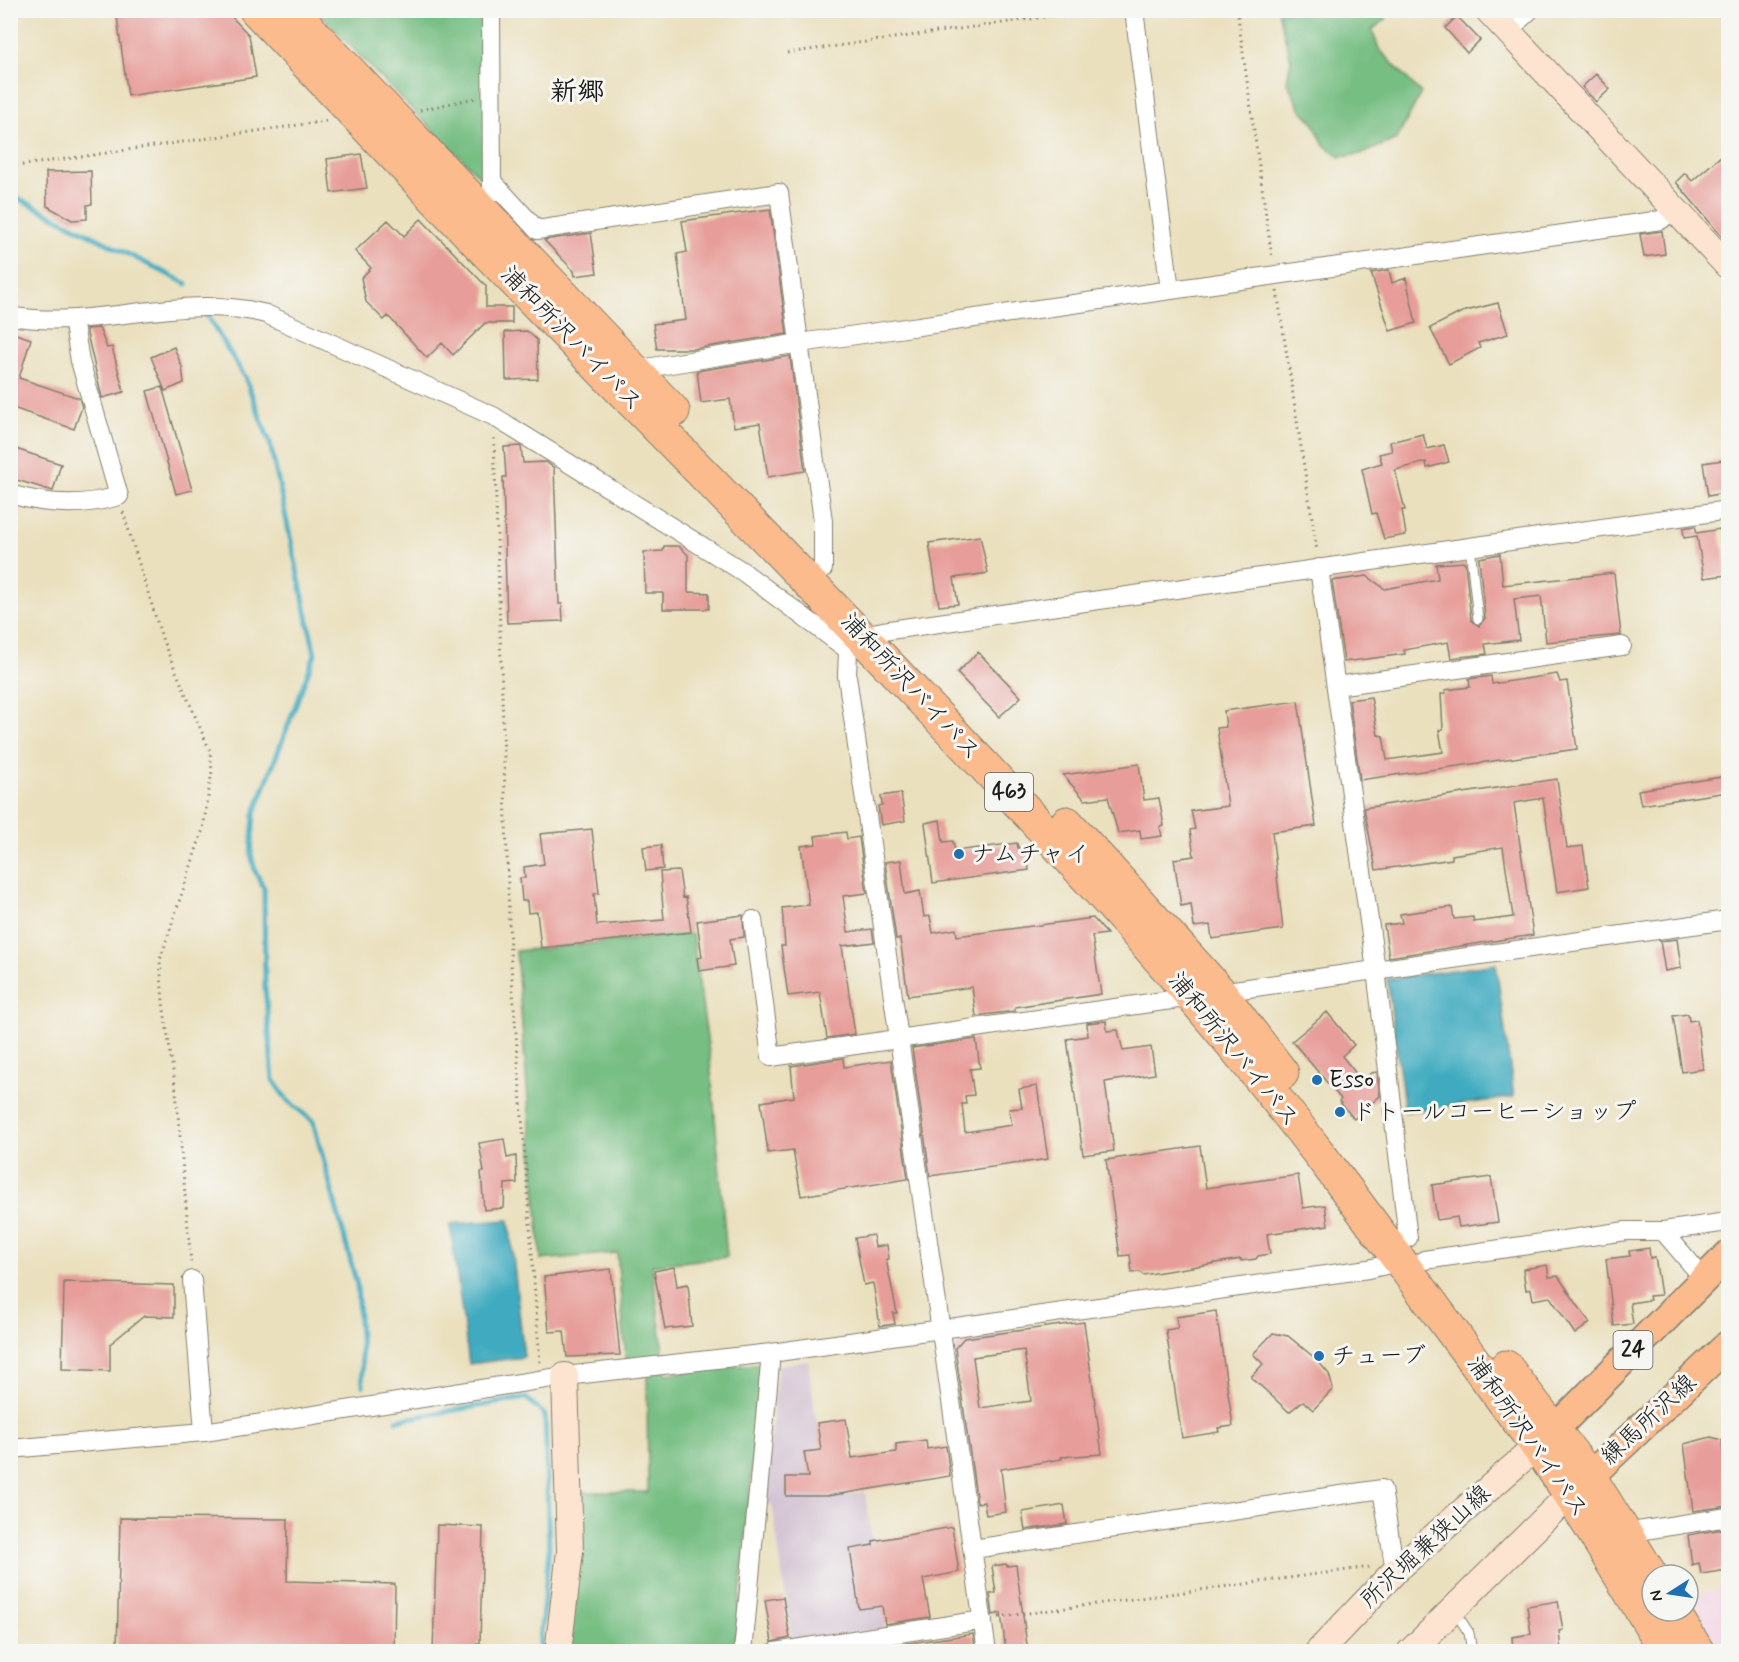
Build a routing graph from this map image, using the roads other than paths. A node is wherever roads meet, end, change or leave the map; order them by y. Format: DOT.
graph roads {
  1 [pos="256,10"];
  2 [pos="291,10"];
  3 [pos="491,10"];
  4 [pos="1134,10"];
  5 [pos="1488,10"];
  6 [pos="1530,10"];
  7 [pos="1508,31"];
  8 [pos="492,182"];
  9 [pos="1674,209"];
  10 [pos="493,221"];
  11 [pos="1728,266"];
  12 [pos="1170,290"];
  13 [pos="10,316"];
  14 [pos="73,319"];
  15 [pos="800,343"];
  16 [pos="634,370"];
  17 [pos="10,494"];
  18 [pos="1728,510"];
  19 [pos="1470,546"];
  20 [pos="823,568"];
  21 [pos="1319,568"];
  22 [pos="1478,619"];
  23 [pos="864,639"];
  24 [pos="1622,646"];
  25 [pos="1336,686"];
  26 [pos="753,920"];
  27 [pos="1728,920"];
  28 [pos="1376,970"];
  29 [pos="1206,995"];
  30 [pos="901,1039"];
  31 [pos="1728,1222"];
  32 [pos="1663,1231"];
  33 [pos="1410,1253"];
  34 [pos="1728,1255"];
  35 [pos="1704,1279"];
  36 [pos="192,1280"];
  37 [pos="943,1330"];
  38 [pos="1728,1346"];
  39 [pos="771,1353"];
  40 [pos="553,1378"];
  41 [pos="204,1432"];
  42 [pos="1545,1437"];
  43 [pos="12,1449"];
  44 [pos="1580,1485"];
  45 [pos="1728,1517"];
  46 [pos="1625,1533"];
  47 [pos="973,1549"];
  48 [pos="1643,1563"];
  49 [pos="1395,1571"];
  50 [pos="1454,1610"];
  51 [pos="982,1620"];
  52 [pos="1680,1623"];
  53 [pos="558,1652"];
  54 [pos="743,1652"];
  55 [pos="775,1652"];
  56 [pos="987,1652"];
  57 [pos="1318,1652"];
  58 [pos="1410,1652"];
  59 [pos="1472,1652"];
  60 [pos="1667,1652"];
  61 [pos="1698,1652"];
  1 -- 23 [label="highway, 浦和所沢バイパス / 463"];
  2 -- 10 [label="highway, 浦和所沢バイパス / 463"];
  3 -- 8 [label="street"];
  4 -- 12 [label="street"];
  5 -- 7 [label="street"];
  6 -- 7 [label="street"];
  7 -- 9 [label="street"];
  8 -- 10 [label="street"];
  8 -- 15 [label="street"];
  9 -- 11 [label="street"];
  9 -- 12 [label="street"];
  10 -- 16 [label="highway, 浦和所沢バイパス / 463"];
  12 -- 15 [label="street"];
  13 -- 14 [label="street"];
  14 -- 17 [label="street"];
  14 -- 23 [label="street"];
  15 -- 16 [label="street"];
  15 -- 20 [label="street"];
  16 -- 20 [label="highway, 浦和所沢バイパス / 463"];
  18 -- 19 [label="street"];
  19 -- 21 [label="street"];
  19 -- 22 [label="lane"];
  20 -- 23 [label="highway, 浦和所沢バイパス / 463"];
  21 -- 23 [label="street"];
  21 -- 25 [label="street"];
  23 -- 29 [label="highway, 浦和所沢バイパス / 463"];
  23 -- 30 [label="street"];
  24 -- 25 [label="street"];
  25 -- 28 [label="street"];
  26 -- 30 [label="street"];
  27 -- 28 [label="street"];
  28 -- 29 [label="street"];
  28 -- 33 [label="street"];
  29 -- 30 [label="street"];
  29 -- 33 [label="highway, 浦和所沢バイパス / 463"];
  30 -- 37 [label="street"];
  31 -- 32 [label="street"];
  32 -- 33 [label="street"];
  32 -- 35 [label="street"];
  33 -- 37 [label="street"];
  33 -- 42 [label="highway, 浦和所沢バイパス / 463"];
  34 -- 35 [label="main road, 24"];
  35 -- 42 [label="main road, 24"];
  36 -- 41 [label="street"];
  37 -- 39 [label="street"];
  37 -- 47 [label="street"];
  38 -- 44 [label="main road, 練馬所沢線 / 24"];
  39 -- 40 [label="street"];
  39 -- 54 [label="street"];
  40 -- 41 [label="street"];
  40 -- 53 [label="street"];
  41 -- 43 [label="street"];
  42 -- 44 [label="highway, 浦和所沢バイパス / 463"];
  42 -- 49 [label="street, 所沢堀兼狭山線"];
  44 -- 46 [label="highway, 浦和所沢バイパス / 463"];
  44 -- 50 [label="street"];
  44 -- 60 [label="highway, 浦和所沢バイパス / 463"];
  45 -- 46 [label="street"];
  46 -- 48 [label="highway, 浦和所沢バイパス / 463"];
  47 -- 49 [label="street"];
  47 -- 51 [label="street"];
  49 -- 57 [label="street, 所沢堀兼狭山線"];
  50 -- 58 [label="street"];
  50 -- 59 [label="lane"];
  51 -- 55 [label="street"];
  51 -- 56 [label="street"];
  52 -- 61 [label="highway"];
}
